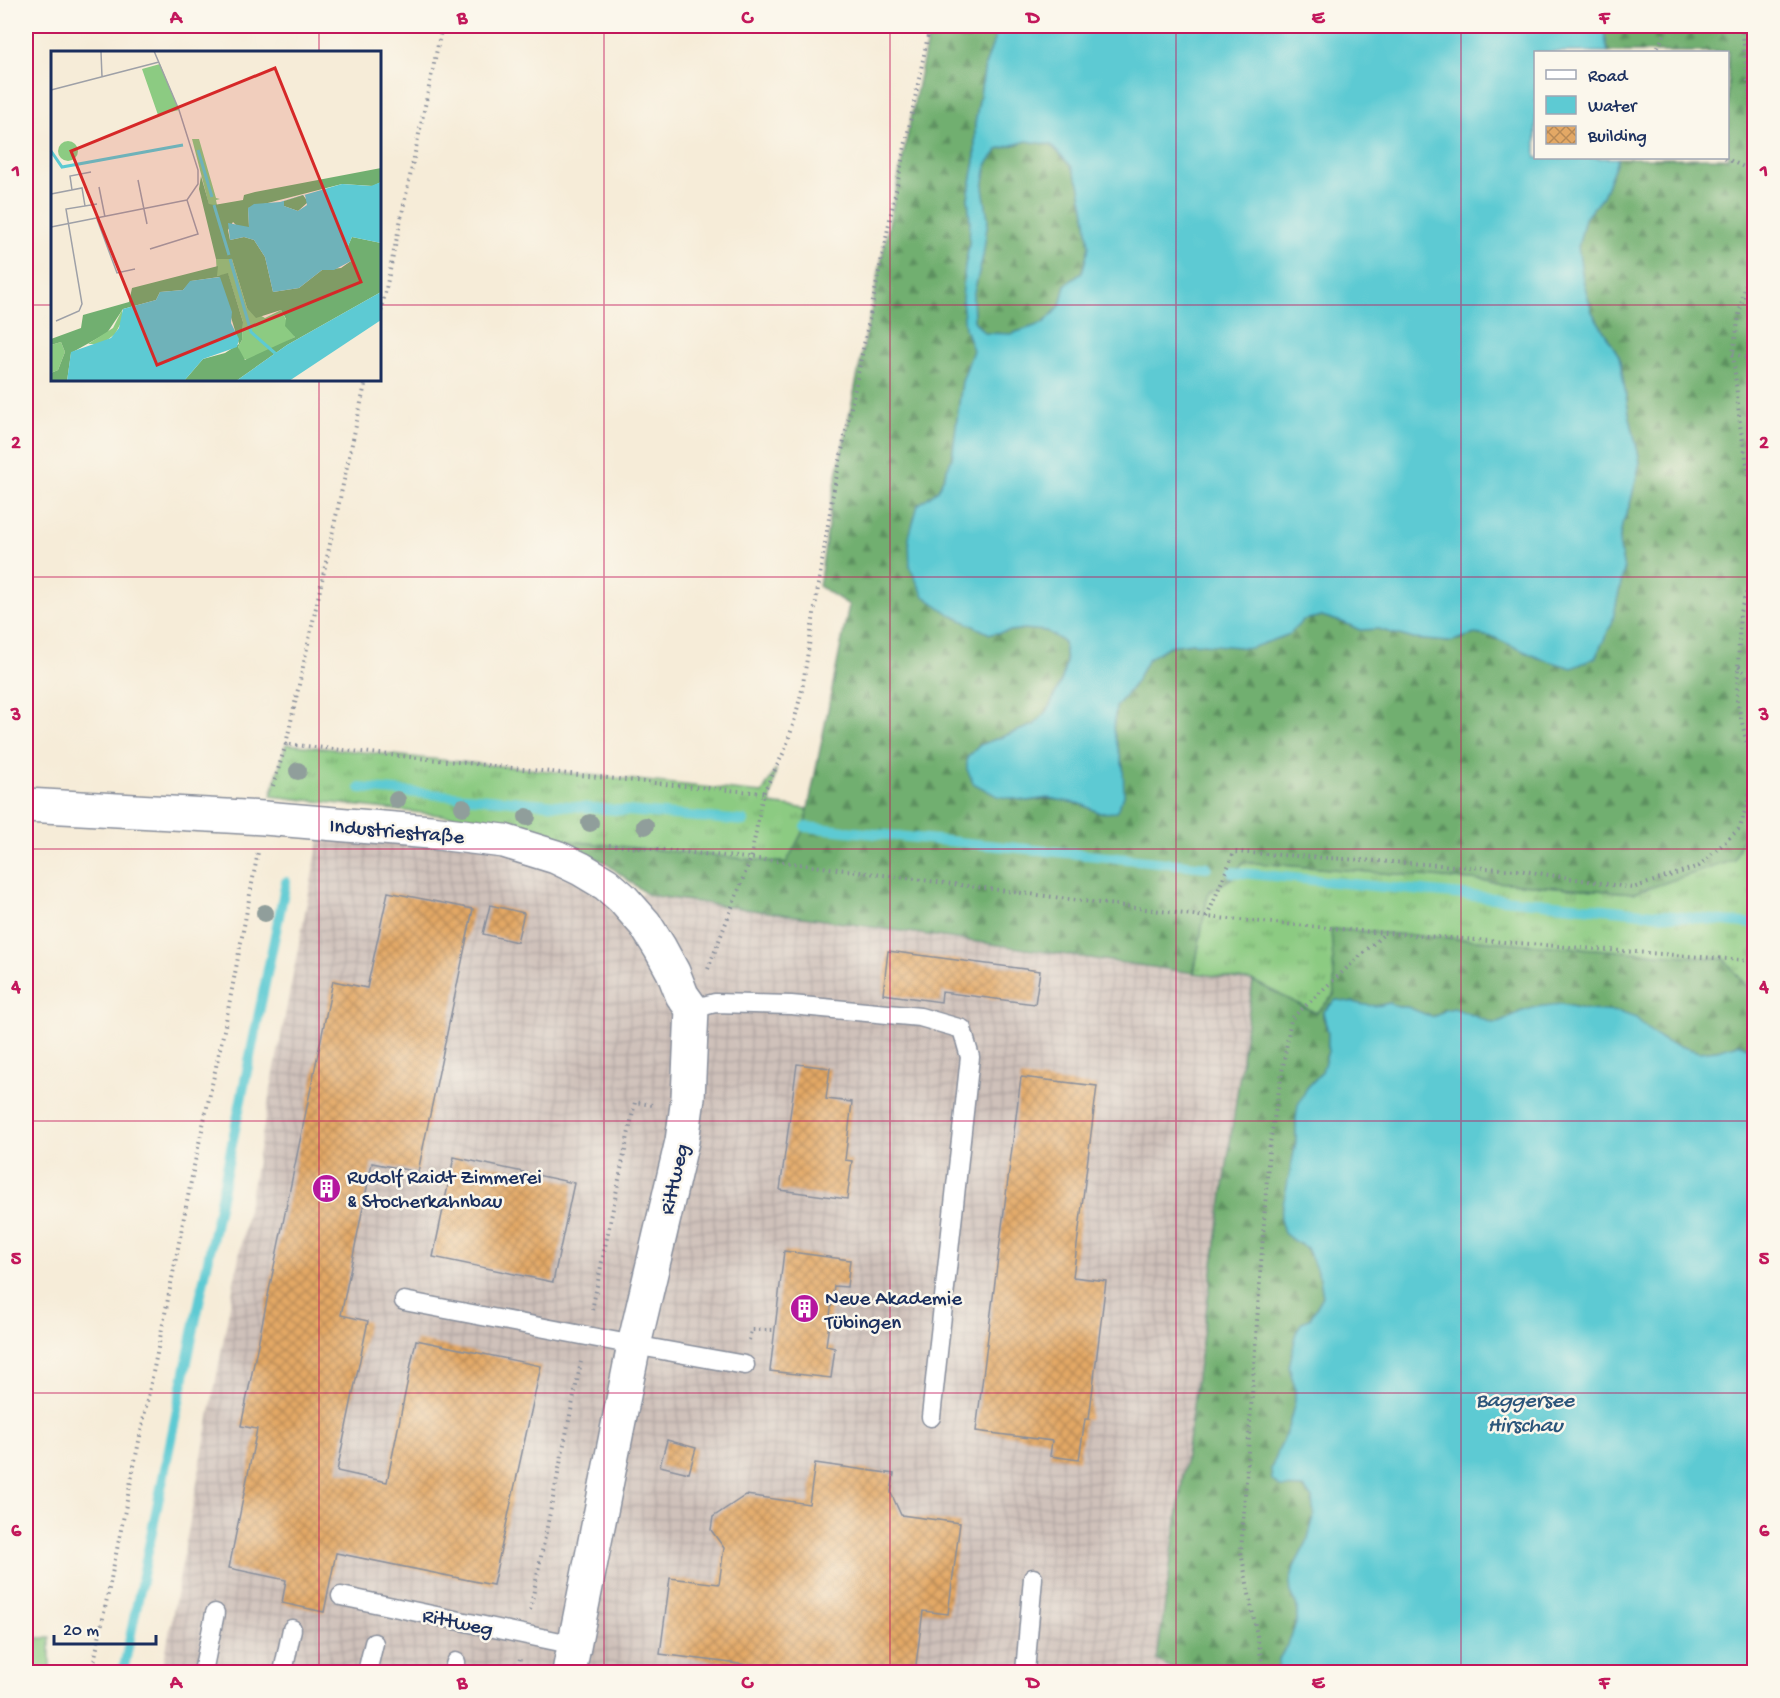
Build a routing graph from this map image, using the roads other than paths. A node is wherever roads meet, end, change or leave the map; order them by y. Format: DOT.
graph roads {
  1 [pos="26,805"];
  2 [pos="692,1009"];
  3 [pos="404,1301"];
  4 [pos="634,1345"];
  5 [pos="745,1365"];
  6 [pos="931,1417"];
  7 [pos="1033,1578"];
  8 [pos="341,1596"];
  9 [pos="215,1613"];
  10 [pos="292,1629"];
  11 [pos="374,1643"];
  12 [pos="572,1659"];
  13 [pos="203,1672"];
  14 [pos="284,1672"];
  15 [pos="368,1672"];
  16 [pos="1025,1672"];
  1 -- 2 [label="street, Industriestraße"];
  2 -- 4 [label="street, Rittweg"];
  2 -- 6 [label="lane"];
  3 -- 4 [label="lane"];
  4 -- 5 [label="lane"];
  4 -- 12 [label="street, Rittweg"];
  7 -- 16 [label="lane"];
  8 -- 12 [label="lane, Rittweg"];
  9 -- 13 [label="lane"];
  10 -- 14 [label="lane"];
  11 -- 15 [label="lane"];
}
